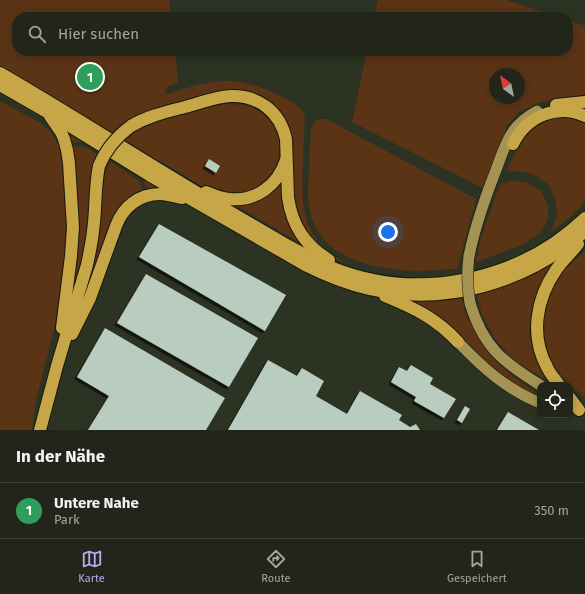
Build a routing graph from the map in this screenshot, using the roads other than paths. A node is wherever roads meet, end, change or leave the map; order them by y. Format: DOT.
graph roads {
  1 [pos="0,73"];
  2 [pos="0,85"];
  3 [pos="25,93"];
  4 [pos="585,102"];
  5 [pos="537,111"];
  6 [pos="47,112"];
  7 [pos="585,116"];
  8 [pos="512,144"];
  9 [pos="287,145"];
  10 [pos="186,186"];
  11 [pos="193,201"];
  12 [pos="585,218"];
  13 [pos="585,231"];
  14 [pos="585,235"];
  15 [pos="474,237"];
  16 [pos="350,274"];
  17 [pos="369,289"];
  18 [pos="458,342"];
  19 [pos="57,366"];
  20 [pos="557,382"];
  21 [pos="537,383"];
  22 [pos="537,401"];
  23 [pos="40,430"];
  1 -- 3 [label="highway"];
  2 -- 3 [label="highway"];
  3 -- 6 [label="highway"];
  3 -- 10 [label="highway"];
  4 -- 5 [label="highway"];
  5 -- 15 [label="main road"];
  6 -- 11 [label="highway"];
  6 -- 19 [label="highway"];
  7 -- 8 [label="highway"];
  8 -- 15 [label="main road"];
  9 -- 10 [label="highway"];
  9 -- 16 [label="highway"];
  9 -- 19 [label="highway, bridge"];
  10 -- 16 [label="highway"];
  11 -- 17 [label="highway"];
  11 -- 19 [label="highway"];
  12 -- 16 [label="highway"];
  13 -- 17 [label="highway"];
  14 -- 20 [label="highway"];
  15 -- 21 [label="main road, bridge"];
  17 -- 18 [label="highway"];
  18 -- 22 [label="main road"];
  19 -- 23 [label="highway"];
}
